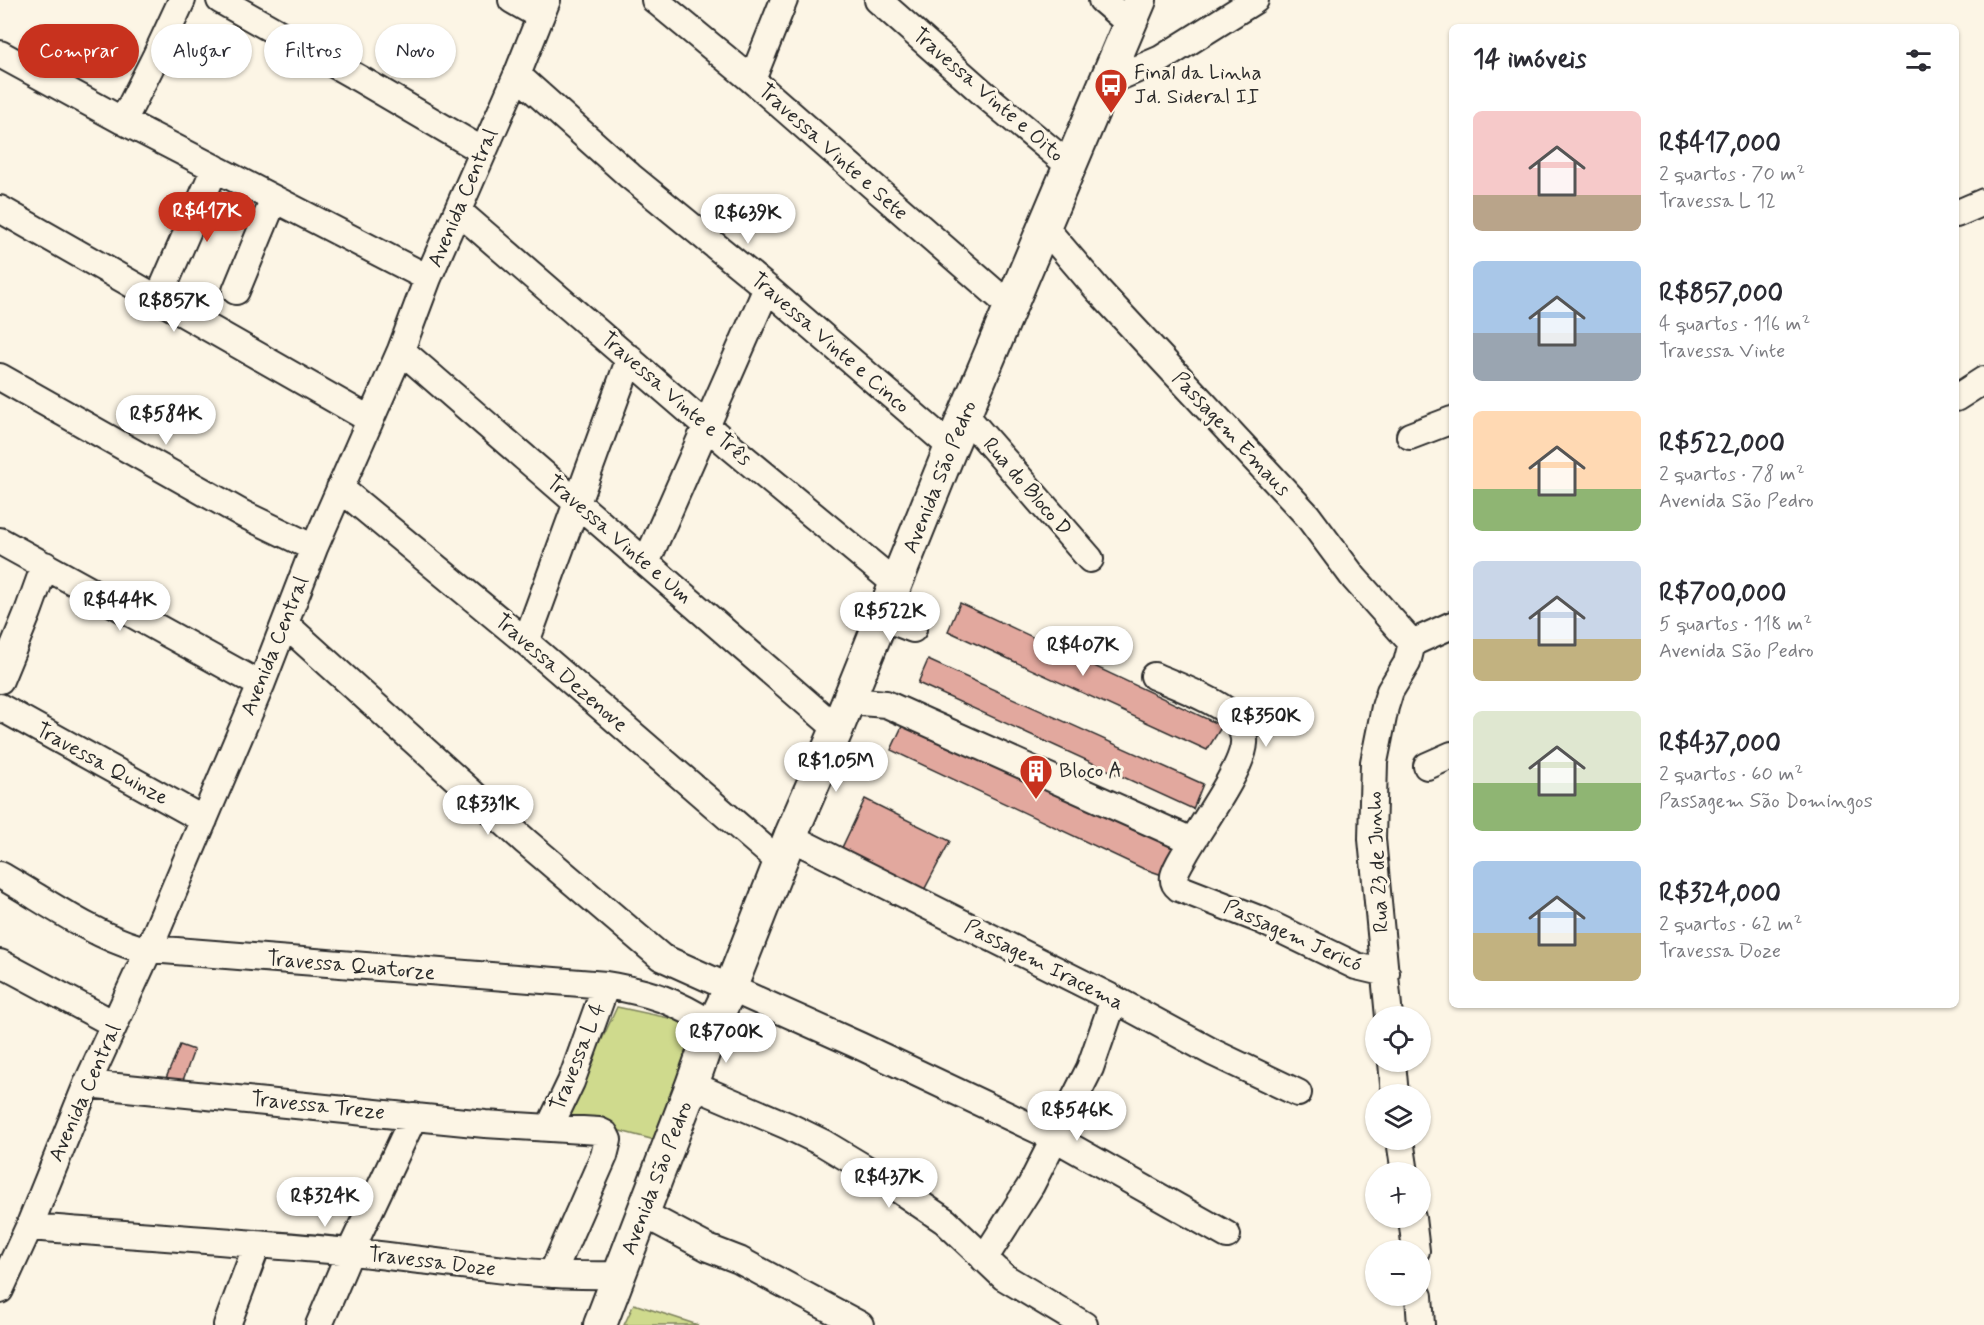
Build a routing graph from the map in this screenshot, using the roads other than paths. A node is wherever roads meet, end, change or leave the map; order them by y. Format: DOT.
graph roads {
  1 [pos="182,0"];
  2 [pos="220,0"];
  3 [pos="512,0"];
  4 [pos="654,0"];
  5 [pos="784,0"];
  6 [pos="1101,0"];
  7 [pos="1255,0"];
  8 [pos="880,1"];
  9 [pos="543,8"];
  10 [pos="1135,12"];
  11 [pos="0,54"];
  12 [pos="517,75"];
  13 [pos="752,80"];
  14 [pos="1104,83"];
  15 [pos="123,121"];
  16 [pos="483,151"];
  17 [pos="1070,166"];
  18 [pos="215,168"];
  19 [pos="274,199"];
  20 [pos="1984,202"];
  21 [pos="0,209"];
  22 [pos="458,211"];
  23 [pos="1959,212"];
  24 [pos="1045,228"];
  25 [pos="428,278"];
  26 [pos="767,288"];
  27 [pos="236,291"];
  28 [pos="158,299"];
  29 [pos="1010,306"];
  30 [pos="401,350"];
  31 [pos="630,358"];
  32 [pos="0,378"];
  33 [pos="1984,380"];
  34 [pos="1959,396"];
  35 [pos="965,415"];
  36 [pos="369,419"];
  37 [pos="1449,421"];
  38 [pos="707,425"];
  39 [pos="1410,436"];
  40 [pos="951,447"];
  41 [pos="340,488"];
  42 [pos="577,503"];
  43 [pos="0,542"];
  44 [pos="314,548"];
  45 [pos="1090,559"];
  46 [pos="646,563"];
  47 [pos="45,565"];
  48 [pos="896,585"];
  49 [pos="882,617"];
  50 [pos="285,624"];
  51 [pos="1449,626"];
  52 [pos="913,629"];
  53 [pos="525,642"];
  54 [pos="1412,643"];
  55 [pos="1154,676"];
  56 [pos="0,680"];
  57 [pos="261,685"];
  58 [pos="848,701"];
  59 [pos="0,707"];
  60 [pos="837,729"];
  61 [pos="1449,756"];
  62 [pos="1427,766"];
  63 [pos="204,819"];
  64 [pos="1192,841"];
  65 [pos="785,850"];
  66 [pos="0,875"];
  67 [pos="149,949"];
  68 [pos="661,957"];
  69 [pos="0,963"];
  70 [pos="1386,973"];
  71 [pos="606,986"];
  72 [pos="730,989"];
  73 [pos="645,992"];
  74 [pos="1114,999"];
  75 [pos="1388,1006"];
  76 [pos="114,1024"];
  77 [pos="713,1026"];
  78 [pos="87,1084"];
  79 [pos="692,1085"];
  80 [pos="1298,1093"];
  81 [pos="414,1116"];
  82 [pos="549,1128"];
  83 [pos="1055,1138"];
  84 [pos="642,1213"];
  85 [pos="28,1227"];
  86 [pos="1227,1235"];
  87 [pos="257,1245"];
  88 [pos="350,1252"];
  89 [pos="984,1259"];
  90 [pos="552,1274"];
  91 [pos="620,1275"];
  92 [pos="0,1290"];
  93 [pos="1420,1306"];
  94 [pos="227,1325"];
  95 [pos="319,1325"];
  96 [pos="600,1325"];
  97 [pos="860,1325"];
  98 [pos="1084,1325"];
  99 [pos="1421,1325"];
  1 -- 15 [label="street"];
  2 -- 16 [label="street"];
  3 -- 9 [label="street"];
  4 -- 13 [label="street, Travessa Vinte e Sete"];
  5 -- 13 [label="street"];
  6 -- 10 [label="street"];
  7 -- 14 [label="street"];
  8 -- 17 [label="street, Travessa Vinte e Oito"];
  9 -- 12 [label="street, Avenida Central"];
  10 -- 14 [label="main road, Avenida São Pedro"];
  11 -- 15 [label="street"];
  12 -- 16 [label="street, Avenida Central"];
  12 -- 26 [label="street, Travessa Vinte e Cinco"];
  13 -- 29 [label="street, Travessa Vinte e Sete"];
  14 -- 17 [label="main road, Avenida São Pedro"];
  15 -- 18 [label="street"];
  16 -- 22 [label="street, Avenida Central"];
  17 -- 24 [label="main road, Avenida São Pedro"];
  18 -- 19 [label="street"];
  18 -- 28 [label="street"];
  19 -- 25 [label="street"];
  19 -- 27 [label="street"];
  20 -- 23 [label="street"];
  21 -- 28 [label="street"];
  22 -- 25 [label="street, Avenida Central"];
  22 -- 31 [label="street, Travessa Vinte e Três"];
  24 -- 29 [label="main road, Avenida São Pedro"];
  24 -- 54 [label="street, Passagem Emaus"];
  25 -- 30 [label="street, Avenida Central"];
  26 -- 38 [label="street"];
  26 -- 40 [label="street, Travessa Vinte e Cinco"];
  28 -- 36 [label="street"];
  29 -- 35 [label="main road, Avenida São Pedro"];
  30 -- 36 [label="street, Avenida Central"];
  30 -- 42 [label="street, Travessa Vinte e Um"];
  31 -- 38 [label="street, Travessa Vinte e Três"];
  31 -- 42 [label="street"];
  32 -- 44 [label="street"];
  33 -- 34 [label="street"];
  35 -- 40 [label="main road, Avenida São Pedro"];
  35 -- 45 [label="street, Rua do Bloco D"];
  36 -- 41 [label="street, Avenida Central"];
  37 -- 39 [label="street"];
  38 -- 46 [label="street"];
  38 -- 48 [label="street, Travessa Vinte e Três"];
  40 -- 48 [label="main road, Avenida São Pedro"];
  41 -- 44 [label="street, Avenida Central"];
  41 -- 53 [label="street, Travessa Dezenove"];
  42 -- 46 [label="street, Travessa Vinte e Um"];
  42 -- 53 [label="street"];
  43 -- 47 [label="street"];
  44 -- 50 [label="street, Avenida Central"];
  46 -- 60 [label="street, Travessa Vinte e Um"];
  47 -- 56 [label="street"];
  47 -- 57 [label="street"];
  48 -- 49 [label="main road, Avenida São Pedro"];
  49 -- 52 [label="street"];
  49 -- 58 [label="main road, Avenida São Pedro"];
  50 -- 57 [label="street, Avenida Central"];
  50 -- 68 [label="street"];
  51 -- 54 [label="street"];
  53 -- 65 [label="street, Travessa Dezenove"];
  54 -- 70 [label="street, Rua 23 de Junho"];
  55 -- 64 [label="street"];
  57 -- 63 [label="street, Avenida Central"];
  58 -- 60 [label="main road, Avenida São Pedro"];
  58 -- 64 [label="street"];
  59 -- 63 [label="street, Travessa Quinze"];
  60 -- 65 [label="main road, Avenida São Pedro"];
  61 -- 62 [label="street"];
  63 -- 67 [label="street, Avenida Central"];
  64 -- 70 [label="street, Passagem Jericó"];
  65 -- 72 [label="main road, Avenida São Pedro"];
  65 -- 74 [label="street, Passagem Iracema"];
  66 -- 67 [label="street, Travessa Quatorze"];
  67 -- 71 [label="street, Travessa Quatorze"];
  67 -- 76 [label="street, Avenida Central"];
  68 -- 72 [label="street"];
  68 -- 73 [label="street"];
  69 -- 76 [label="street"];
  70 -- 75 [label="street, Rua 23 de Junho"];
  71 -- 73 [label="street, Travessa Quatorze"];
  71 -- 82 [label="street, Travessa L 4"];
  72 -- 77 [label="main road, Avenida São Pedro"];
  72 -- 83 [label="street"];
  73 -- 77 [label="street, Travessa Quatorze"];
  74 -- 80 [label="street, Passagem Iracema"];
  74 -- 83 [label="street"];
  76 -- 78 [label="street, Avenida Central"];
  77 -- 79 [label="main road, Avenida São Pedro"];
  78 -- 81 [label="street, Travessa Treze"];
  78 -- 85 [label="street, Avenida Central"];
  79 -- 84 [label="main road, Avenida São Pedro"];
  79 -- 89 [label="street"];
  81 -- 82 [label="street, Travessa Treze"];
  81 -- 88 [label="street"];
  82 -- 90 [label="street, Travessa Treze"];
  83 -- 86 [label="street"];
  83 -- 89 [label="street"];
  84 -- 91 [label="main road, Avenida São Pedro"];
  84 -- 97 [label="street"];
  85 -- 87 [label="street, Travessa Doze"];
  85 -- 92 [label="street, Avenida Central"];
  87 -- 88 [label="street, Travessa Doze"];
  87 -- 94 [label="street"];
  88 -- 90 [label="street, Travessa Doze"];
  88 -- 95 [label="street"];
  89 -- 98 [label="street"];
  90 -- 91 [label="street, Travessa Doze"];
  91 -- 96 [label="main road, Avenida São Pedro"];
  93 -- 99 [label="street"];
}
